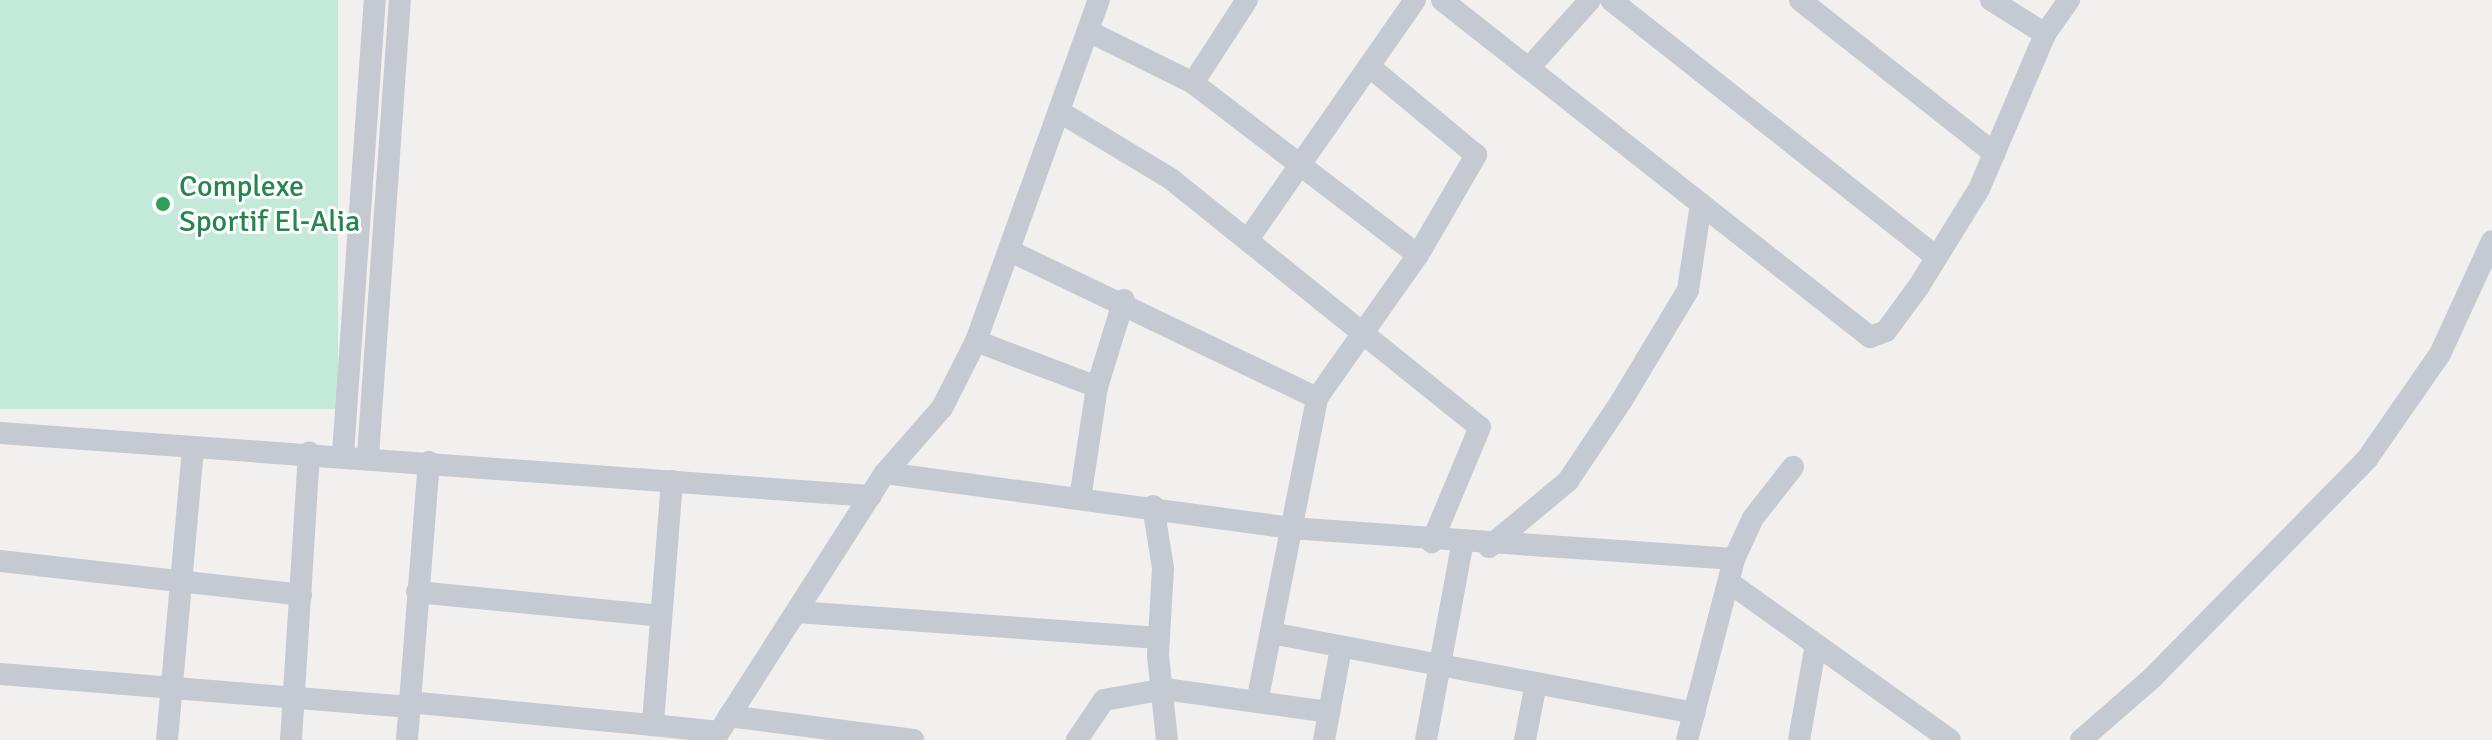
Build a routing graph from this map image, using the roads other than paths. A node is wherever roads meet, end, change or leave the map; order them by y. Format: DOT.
graph roads {
  1 [pos="375,0"];
  2 [pos="400,0"];
  3 [pos="1099,0"];
  4 [pos="1247,0"];
  5 [pos="1415,0"];
  6 [pos="1442,0"];
  7 [pos="1590,0"];
  8 [pos="1611,0"];
  9 [pos="1800,0"];
  10 [pos="1991,0"];
  11 [pos="2069,0"];
  12 [pos="1090,32"];
  13 [pos="2045,34"];
  14 [pos="1370,67"];
  15 [pos="1529,68"];
  16 [pos="1193,83"];
  17 [pos="1060,112"];
  18 [pos="1995,154"];
  19 [pos="1298,162"];
  20 [pos="1701,204"];
  21 [pos="1249,238"];
  22 [pos="2492,241"];
  23 [pos="1010,251"];
  24 [pos="1418,255"];
  25 [pos="1936,257"];
  26 [pos="1124,300"];
  27 [pos="1364,334"];
  28 [pos="976,341"];
  29 [pos="1097,387"];
  30 [pos="1317,398"];
  31 [pos="0,433"];
  32 [pos="193,447"];
  33 [pos="309,453"];
  34 [pos="343,454"];
  35 [pos="368,456"];
  36 [pos="429,462"];
  37 [pos="1793,467"];
  38 [pos="885,473"];
  39 [pos="672,481"];
  40 [pos="871,496"];
  41 [pos="1080,499"];
  42 [pos="1153,506"];
  43 [pos="1290,528"];
  44 [pos="1432,542"];
  45 [pos="1462,545"];
  46 [pos="1489,547"];
  47 [pos="1734,559"];
  48 [pos="0,561"];
  49 [pos="180,581"];
  50 [pos="1730,583"];
  51 [pos="417,592"];
  52 [pos="301,595"];
  53 [pos="797,612"];
  54 [pos="661,616"];
  55 [pos="1271,633"];
  56 [pos="1159,638"];
  57 [pos="1341,648"];
  58 [pos="1815,649"];
  59 [pos="1440,665"];
  60 [pos="0,674"];
  61 [pos="1536,683"];
  62 [pos="172,686"];
  63 [pos="1165,689"];
  64 [pos="294,700"];
  65 [pos="1257,702"];
  66 [pos="407,704"];
  67 [pos="1329,712"];
  68 [pos="1695,713"];
  69 [pos="653,725"];
  70 [pos="720,729"];
  71 [pos="167,740"];
  72 [pos="291,740"];
  73 [pos="407,740"];
  74 [pos="913,740"];
  75 [pos="1077,740"];
  76 [pos="1167,740"];
  77 [pos="1324,740"];
  78 [pos="1426,740"];
  79 [pos="1525,740"];
  80 [pos="1687,740"];
  81 [pos="1799,740"];
  82 [pos="1950,740"];
  83 [pos="2081,740"];
  1 -- 34 [label="street"];
  2 -- 35 [label="street"];
  3 -- 12 [label="street"];
  4 -- 16 [label="street"];
  5 -- 14 [label="street"];
  6 -- 15 [label="street"];
  7 -- 15 [label="street"];
  8 -- 25 [label="street"];
  9 -- 18 [label="street"];
  10 -- 13 [label="street"];
  11 -- 13 [label="street"];
  12 -- 16 [label="street"];
  12 -- 17 [label="street"];
  13 -- 18 [label="street"];
  14 -- 19 [label="street"];
  14 -- 24 [label="street"];
  15 -- 20 [label="street"];
  16 -- 19 [label="street"];
  17 -- 21 [label="street"];
  17 -- 23 [label="street"];
  18 -- 25 [label="street"];
  19 -- 21 [label="street"];
  19 -- 24 [label="street"];
  20 -- 25 [label="street"];
  20 -- 46 [label="street"];
  21 -- 27 [label="street"];
  22 -- 83 [label="street"];
  23 -- 26 [label="street"];
  23 -- 28 [label="street"];
  24 -- 27 [label="street"];
  26 -- 29 [label="street"];
  26 -- 30 [label="street"];
  27 -- 30 [label="street"];
  27 -- 44 [label="street"];
  28 -- 29 [label="street"];
  28 -- 38 [label="street"];
  29 -- 41 [label="street"];
  30 -- 43 [label="street"];
  31 -- 32 [label="street"];
  32 -- 33 [label="street"];
  32 -- 49 [label="street"];
  33 -- 34 [label="street"];
  33 -- 52 [label="street"];
  34 -- 35 [label="street"];
  35 -- 36 [label="street"];
  36 -- 39 [label="street"];
  36 -- 51 [label="street"];
  37 -- 47 [label="street"];
  38 -- 40 [label="street"];
  38 -- 41 [label="street"];
  39 -- 40 [label="street"];
  39 -- 54 [label="street"];
  40 -- 53 [label="street"];
  41 -- 42 [label="street"];
  42 -- 43 [label="street"];
  42 -- 56 [label="street"];
  43 -- 44 [label="street"];
  43 -- 55 [label="street"];
  44 -- 45 [label="street"];
  45 -- 46 [label="street"];
  45 -- 59 [label="street"];
  46 -- 47 [label="street"];
  47 -- 50 [label="street"];
  48 -- 49 [label="street"];
  49 -- 52 [label="street"];
  49 -- 62 [label="street"];
  50 -- 58 [label="street"];
  50 -- 68 [label="street"];
  51 -- 54 [label="street"];
  51 -- 66 [label="street"];
  52 -- 64 [label="street"];
  53 -- 56 [label="street"];
  53 -- 70 [label="street"];
  54 -- 69 [label="street"];
  55 -- 57 [label="street"];
  55 -- 65 [label="street"];
  56 -- 63 [label="street"];
  57 -- 59 [label="street"];
  57 -- 67 [label="street"];
  58 -- 81 [label="street"];
  58 -- 82 [label="street"];
  59 -- 61 [label="street"];
  59 -- 78 [label="street"];
  60 -- 62 [label="street"];
  61 -- 68 [label="street"];
  61 -- 79 [label="street"];
  62 -- 64 [label="street"];
  62 -- 71 [label="street"];
  63 -- 65 [label="street"];
  63 -- 75 [label="street"];
  63 -- 76 [label="street"];
  64 -- 66 [label="street"];
  64 -- 72 [label="street"];
  65 -- 67 [label="street"];
  66 -- 69 [label="street"];
  66 -- 73 [label="street"];
  67 -- 77 [label="street"];
  68 -- 80 [label="street"];
  69 -- 70 [label="street"];
  70 -- 74 [label="street"];
}
